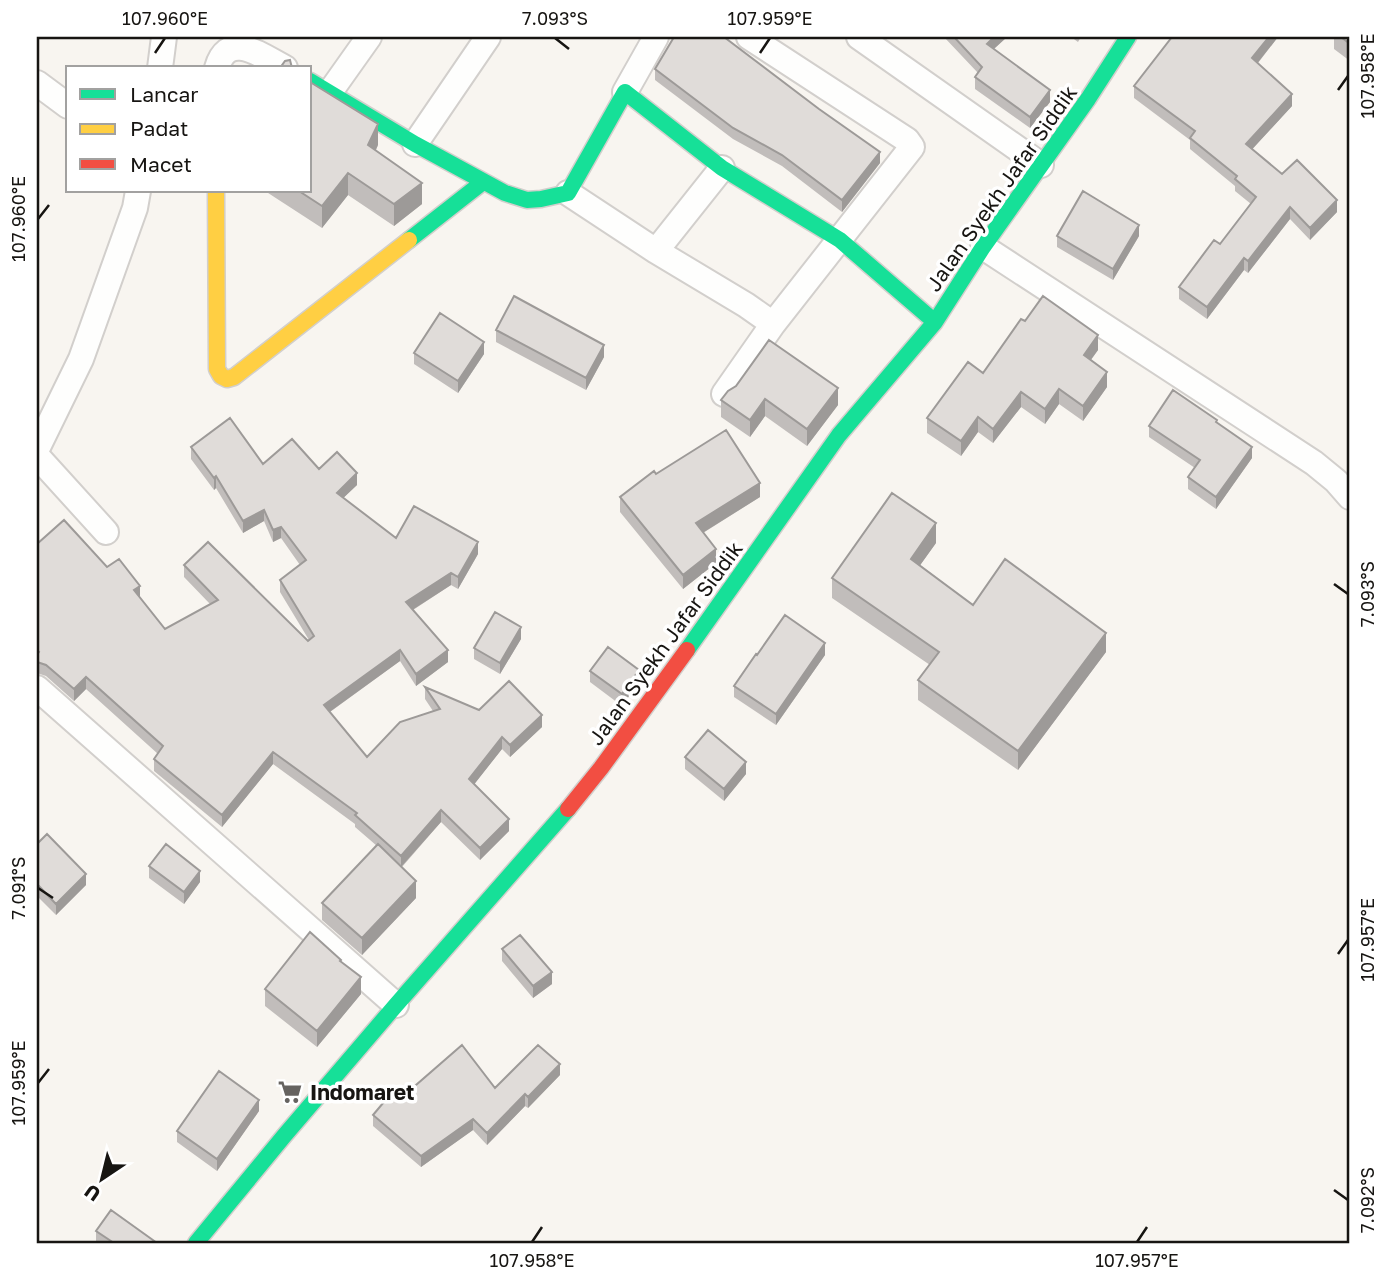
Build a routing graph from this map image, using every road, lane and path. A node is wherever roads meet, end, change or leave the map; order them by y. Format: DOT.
graph roads {
  1 [pos="164,37"];
  2 [pos="369,37"];
  3 [pos="488,37"];
  4 [pos="656,37"];
  5 [pos="749,37"];
  6 [pos="859,37"];
  7 [pos="1128,37"];
  8 [pos="160,66"];
  9 [pos="218,66"];
  10 [pos="281,66"];
  11 [pos="37,82"];
  12 [pos="320,87"];
  13 [pos="625,92"];
  14 [pos="66,104"];
  15 [pos="415,144"];
  16 [pos="1041,165"];
  17 [pos="722,168"];
  18 [pos="484,181"];
  19 [pos="138,192"];
  20 [pos="216,192"];
  21 [pos="568,193"];
  22 [pos="840,240"];
  23 [pos="983,247"];
  24 [pos="656,251"];
  25 [pos="935,322"];
  26 [pos="773,324"];
  27 [pos="724,394"];
  28 [pos="37,449"];
  29 [pos="37,456"];
  30 [pos="1350,497"];
  31 [pos="106,532"];
  32 [pos="37,688"];
  33 [pos="396,1005"];
  34 [pos="196,1243"];
  1 -- 8 [label="street"];
  2 -- 12 [label="street"];
  3 -- 15 [label="street"];
  4 -- 13 [label="street"];
  5 -- 22 [label="street"];
  6 -- 16 [label="street"];
  7 -- 16 [label="main road, Jalan Syekh Jafar Siddik"];
  9 -- 10 [label="street"];
  11 -- 14 [label="street"];
  12 -- 15 [label="main road"];
  13 -- 17 [label="main road"];
  13 -- 21 [label="main road"];
  15 -- 18 [label="main road"];
  16 -- 23 [label="main road, Jalan Syekh Jafar Siddik"];
  17 -- 22 [label="main road"];
  17 -- 24 [label="street"];
  18 -- 20 [label="main road"];
  18 -- 21 [label="main road"];
  19 -- 28 [label="street"];
  21 -- 24 [label="street"];
  22 -- 25 [label="main road"];
  22 -- 26 [label="street"];
  23 -- 25 [label="main road, Jalan Syekh Jafar Siddik"];
  23 -- 30 [label="street"];
  24 -- 26 [label="street"];
  25 -- 33 [label="main road, Jalan Syekh Jafar Siddik"];
  26 -- 27 [label="street"];
  29 -- 31 [label="street"];
  32 -- 33 [label="street"];
  33 -- 34 [label="main road, Jalan Syekh Jafar Siddik"];
}
